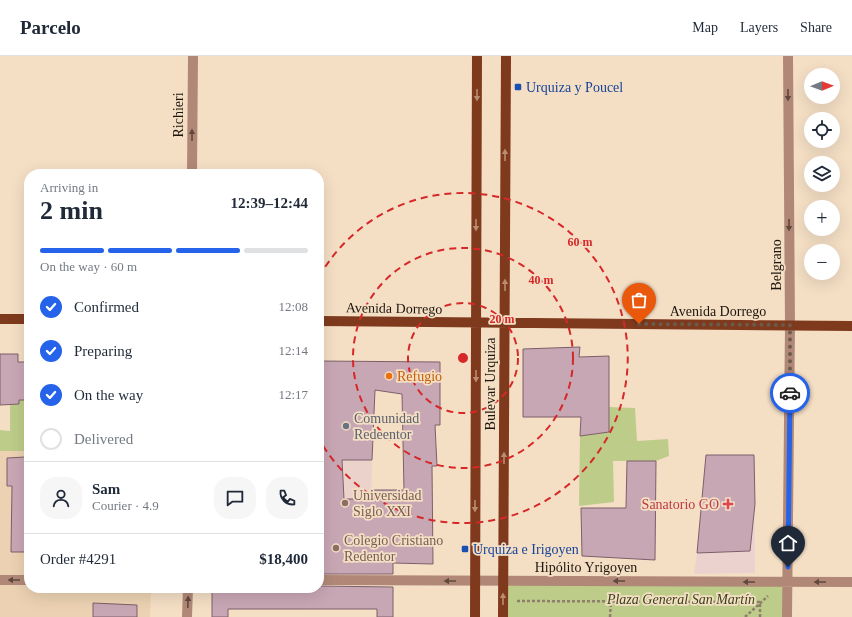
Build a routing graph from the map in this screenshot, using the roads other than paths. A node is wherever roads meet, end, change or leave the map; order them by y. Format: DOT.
graph roads {
  1 [pos="193,56"];
  2 [pos="477,56"];
  3 [pos="506,56"];
  4 [pos="788,56"];
  5 [pos="192,169"];
  6 [pos="0,318"];
  7 [pos="24,319"];
  8 [pos="324,321"];
  9 [pos="476,323"];
  10 [pos="504,324"];
  11 [pos="790,325"];
  12 [pos="852,326"];
  13 [pos="0,580"];
  14 [pos="24,580"];
  15 [pos="324,580"];
  16 [pos="475,581"];
  17 [pos="503,581"];
  18 [pos="788,582"];
  19 [pos="852,582"];
  20 [pos="188,593"];
  21 [pos="187,617"];
  22 [pos="475,617"];
  23 [pos="503,617"];
  24 [pos="787,617"];
  5 -- 1 [label="street, Richieri, one-way"];
  2 -- 9 [label="main road, Bulevar Urquiza, one-way"];
  10 -- 3 [label="main road, Bulevar Urquiza, one-way"];
  4 -- 11 [label="street, Belgrano, one-way"];
  6 -- 7 [label="main road"];
  8 -- 9 [label="main road, Avenida Dorrego"];
  9 -- 10 [label="main road, Avenida Dorrego"];
  9 -- 16 [label="main road, Bulevar Urquiza, one-way"];
  10 -- 11 [label="main road, Avenida Dorrego"];
  17 -- 10 [label="main road, Bulevar Urquiza, one-way"];
  11 -- 12 [label="main road, Avenida Dorrego"];
  11 -- 18 [label="street, Belgrano"];
  14 -- 13 [label="street, one-way"];
  16 -- 15 [label="street, Hipólito Yrigoyen, one-way"];
  16 -- 17 [label="street, Hipólito Yrigoyen"];
  16 -- 22 [label="main road, Bulevar Urquiza"];
  18 -- 17 [label="street, Hipólito Yrigoyen, one-way"];
  23 -- 17 [label="main road, Bulevar Urquiza, one-way"];
  19 -- 18 [label="street, Hipólito Yrigoyen, one-way"];
  18 -- 24 [label="street, Belgrano"];
  21 -- 20 [label="street, one-way"];
}
